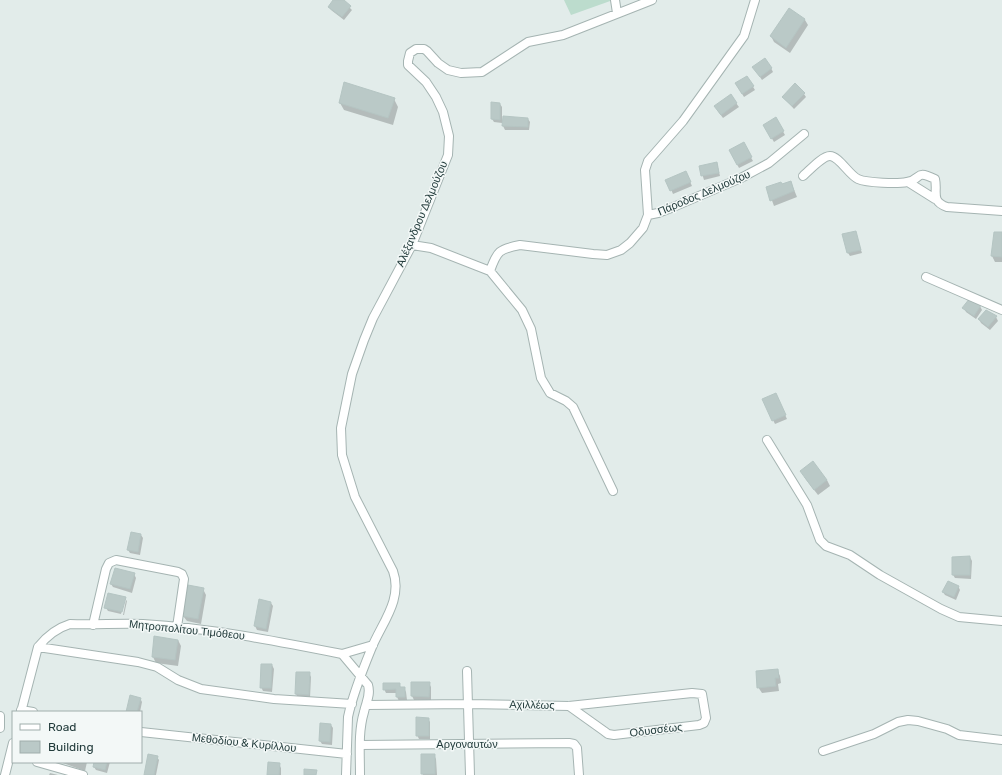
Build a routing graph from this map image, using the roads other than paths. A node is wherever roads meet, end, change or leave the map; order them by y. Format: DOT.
graph roads {
  1 [pos="615,0"];
  2 [pos="652,0"];
  3 [pos="755,0"];
  4 [pos="617,13"];
  5 [pos="804,134"];
  6 [pos="803,176"];
  7 [pos="908,182"];
  8 [pos="936,199"];
  9 [pos="1002,211"];
  10 [pos="648,215"];
  11 [pos="412,245"];
  12 [pos="490,271"];
  13 [pos="926,277"];
  14 [pos="1002,310"];
  15 [pos="767,440"];
  16 [pos="613,491"];
  17 [pos="1002,621"];
  18 [pos="93,625"];
  19 [pos="177,627"];
  20 [pos="373,645"];
  21 [pos="38,647"];
  22 [pos="342,654"];
  23 [pos="467,671"];
  24 [pos="360,676"];
  25 [pos="352,704"];
  26 [pos="469,704"];
  27 [pos="366,705"];
  28 [pos="569,706"];
  29 [pos="21,711"];
  30 [pos="0,716"];
  31 [pos="704,723"];
  32 [pos="0,728"];
  33 [pos="142,732"];
  34 [pos="1002,740"];
  35 [pos="469,744"];
  36 [pos="360,745"];
  37 [pos="823,751"];
  38 [pos="346,754"];
  39 [pos="12,755"];
  40 [pos="41,763"];
  41 [pos="5,775"];
  42 [pos="83,775"];
  43 [pos="346,775"];
  44 [pos="360,775"];
  45 [pos="470,775"];
  46 [pos="579,775"];
  1 -- 4 [label="street"];
  2 -- 4 [label="street, Αλέξανδρου Δελμούζου"];
  3 -- 10 [label="street, Πάροδος Δελμούζου"];
  4 -- 11 [label="street, Αλέξανδρου Δελμούζου"];
  5 -- 10 [label="street, Πάροδος Δελμούζου"];
  6 -- 7 [label="street"];
  7 -- 8 [label="street"];
  7 -- 8 [label="street"];
  8 -- 9 [label="street"];
  10 -- 12 [label="street"];
  11 -- 12 [label="street"];
  11 -- 20 [label="street, Αλέξανδρου Δελμούζου"];
  12 -- 16 [label="street"];
  13 -- 14 [label="street"];
  15 -- 17 [label="street"];
  18 -- 19 [label="street, Μητροπολίτου Τιμόθεου"];
  18 -- 19 [label="street"];
  18 -- 21 [label="street, Μητροπολίτου Τιμόθεου"];
  19 -- 22 [label="street, Μητροπολίτου Τιμόθεου"];
  20 -- 22 [label="street"];
  20 -- 24 [label="street, Αλέξανδρου Δελμούζου"];
  21 -- 25 [label="street"];
  21 -- 29 [label="street"];
  22 -- 24 [label="street"];
  23 -- 26 [label="street"];
  24 -- 25 [label="street, Αλέξανδρου Δελμούζου"];
  24 -- 27 [label="street"];
  25 -- 38 [label="street, Αλέξανδρου Δελμούζου"];
  26 -- 27 [label="street, Αχιλλέως"];
  26 -- 28 [label="street, Αχιλλέως"];
  26 -- 35 [label="street"];
  27 -- 36 [label="street"];
  28 -- 31 [label="street, Οδυσσέως"];
  28 -- 31 [label="street, Αχιλλέως"];
  30 -- 32 [label="street"];
  33 -- 38 [label="street, Μεθοδίου & Κυρίλλου"];
  34 -- 37 [label="street"];
  35 -- 36 [label="street, Αργοναυτών"];
  35 -- 45 [label="street"];
  35 -- 46 [label="street, Αργοναυτών"];
  36 -- 44 [label="street"];
  38 -- 43 [label="street, Αλέξανδρου Δελμούζου"];
  39 -- 41 [label="street"];
  40 -- 42 [label="street"];
}
